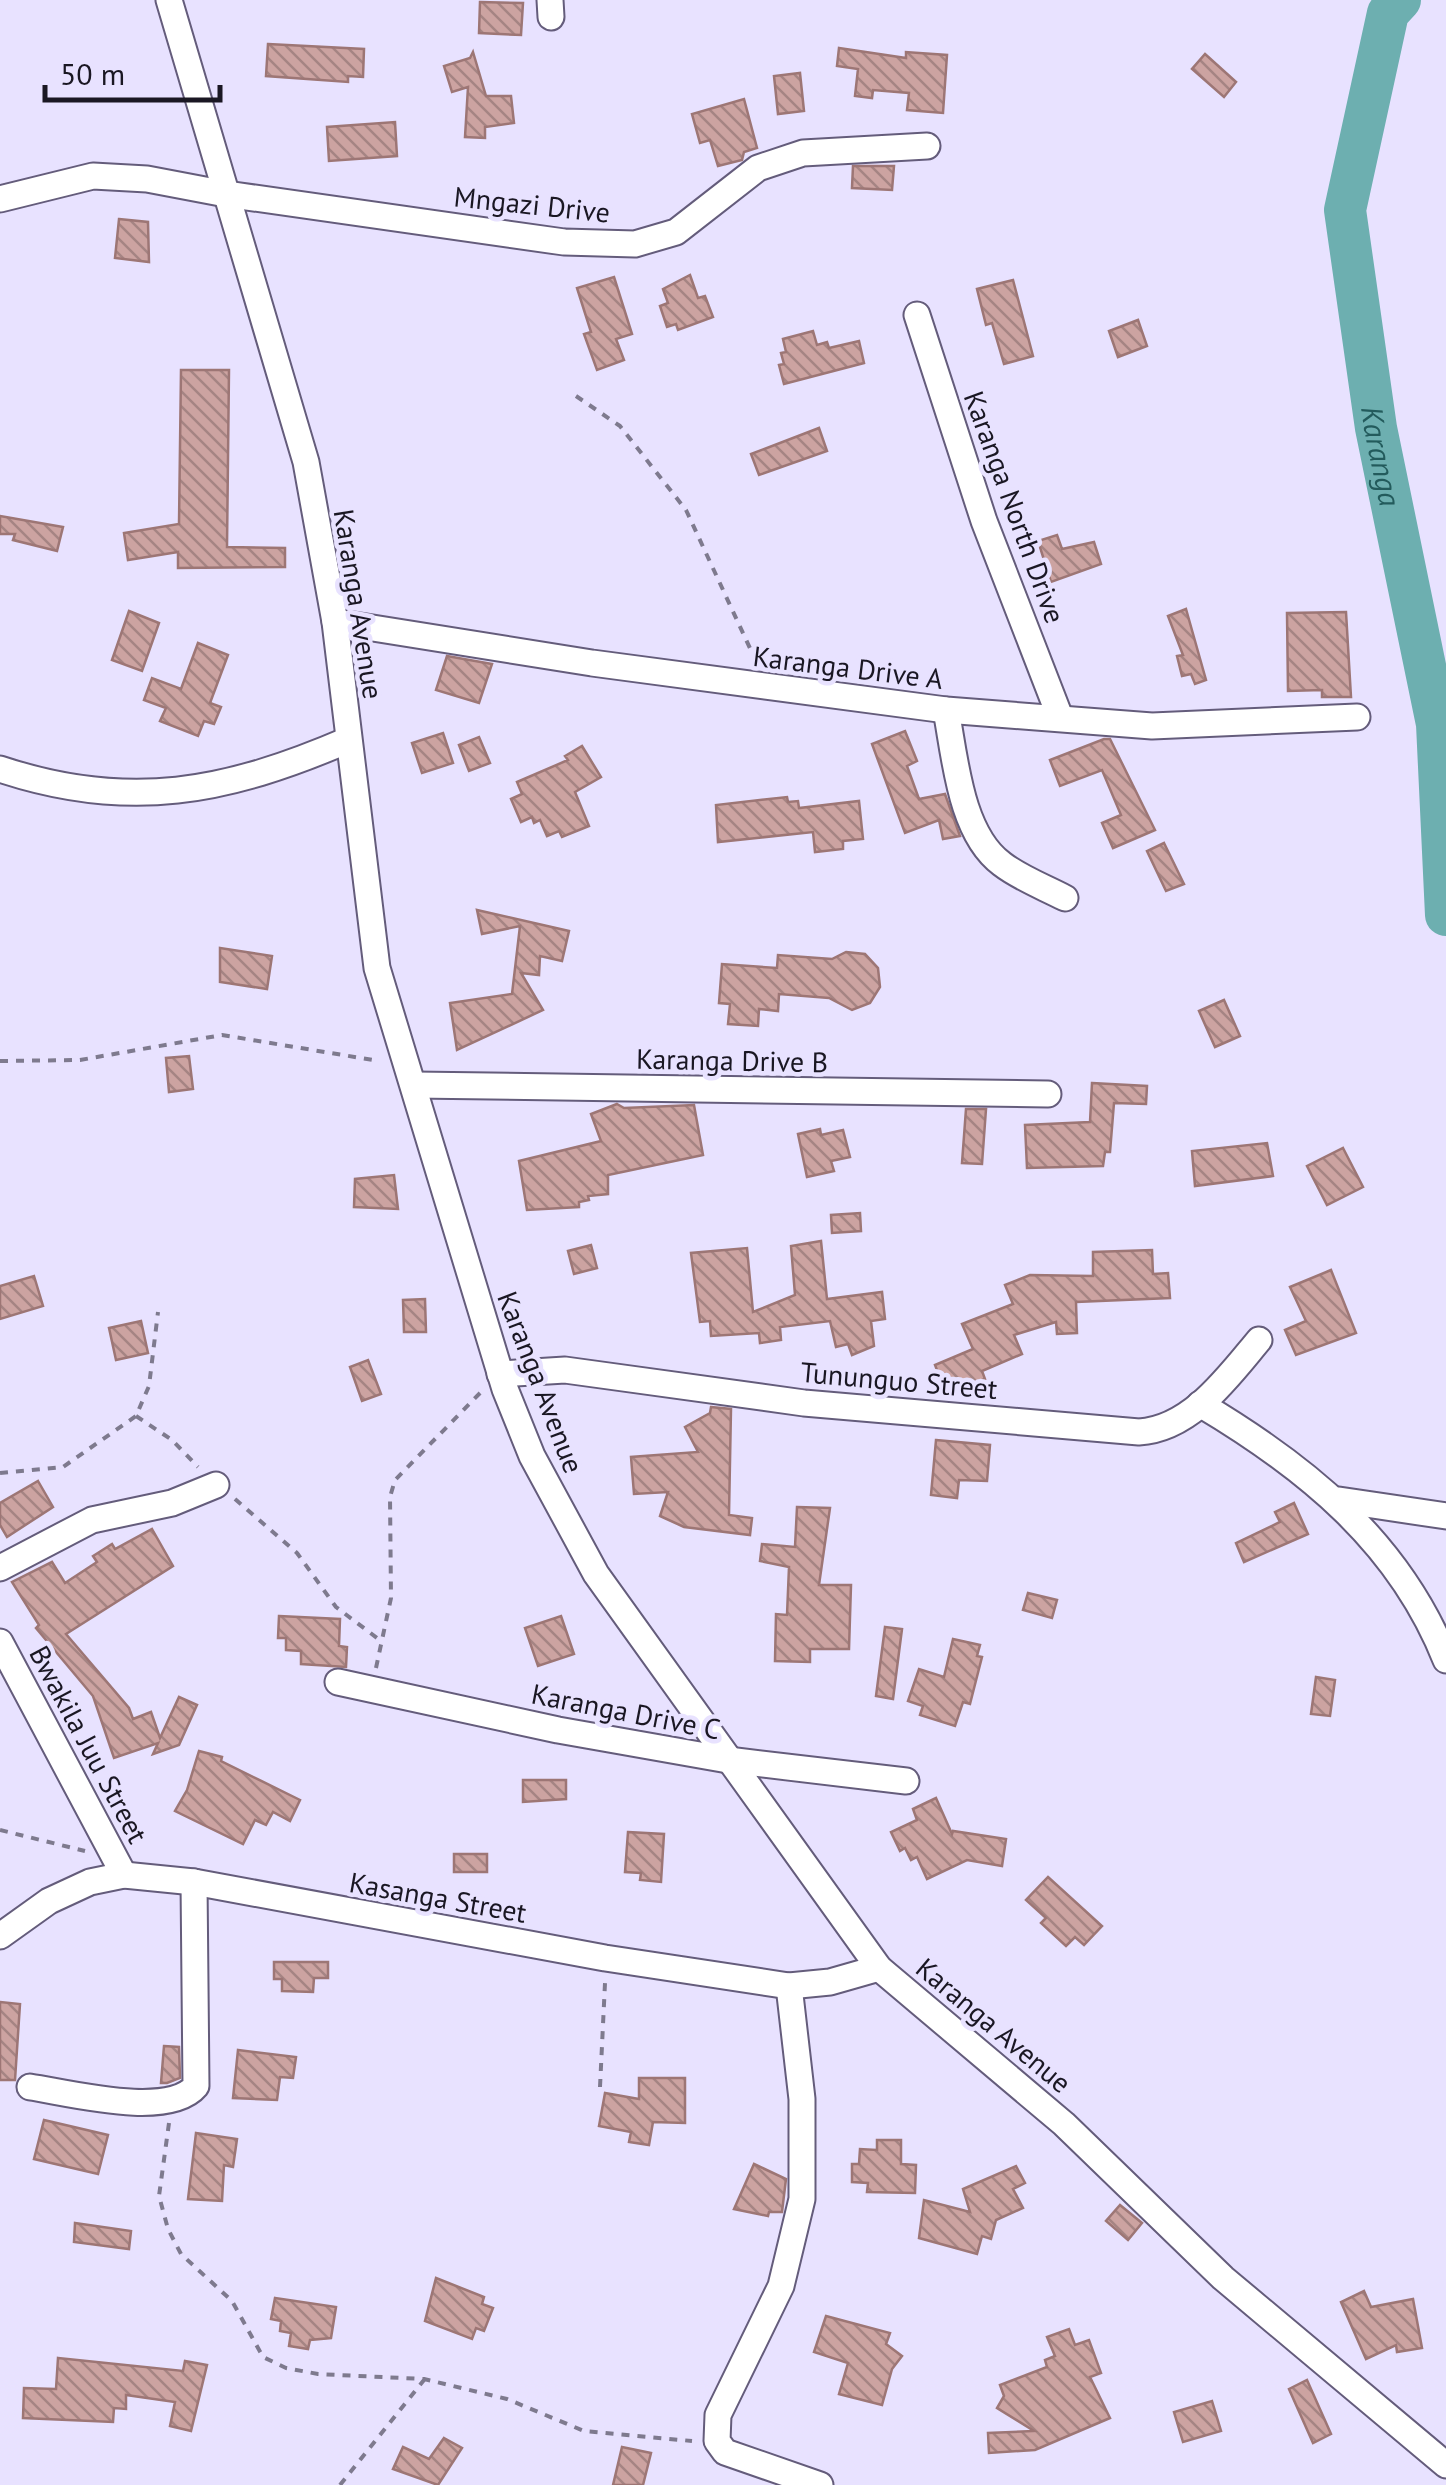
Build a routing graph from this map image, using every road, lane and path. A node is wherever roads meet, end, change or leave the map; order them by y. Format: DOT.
graph roads {
  1 [pos="169,0"];
  2 [pos="927,146"];
  3 [pos="226,194"];
  4 [pos="0,199"];
  5 [pos="916,316"];
  6 [pos="576,396"];
  7 [pos="335,622"];
  8 [pos="768,687"];
  9 [pos="946,710"];
  10 [pos="1060,717"];
  11 [pos="1357,717"];
  12 [pos="348,740"];
  13 [pos="0,768"];
  14 [pos="1064,898"];
  15 [pos="0,1062"];
  16 [pos="409,1075"];
  17 [pos="1048,1094"];
  18 [pos="158,1312"];
  19 [pos="1259,1340"];
  20 [pos="500,1374"];
  21 [pos="1200,1404"];
  22 [pos="136,1416"];
  23 [pos="0,1473"];
  24 [pos="216,1486"];
  25 [pos="1338,1500"];
  26 [pos="1446,1516"];
  27 [pos="0,1568"];
  28 [pos="0,1642"];
  29 [pos="382,1642"];
  30 [pos="1446,1660"];
  31 [pos="338,1682"];
  32 [pos="374,1690"];
  33 [pos="728,1760"];
  34 [pos="906,1781"];
  35 [pos="0,1830"];
  36 [pos="119,1866"];
  37 [pos="194,1882"];
  38 [pos="0,1936"];
  39 [pos="605,1958"];
  40 [pos="879,1968"];
  41 [pos="788,1986"];
  42 [pos="30,2087"];
  43 [pos="600,2087"];
  44 [pos="173,2102"];
  45 [pos="424,2380"];
  46 [pos="717,2441"];
  47 [pos="1446,2465"];
  48 [pos="340,2485"];
  49 [pos="818,2485"];
  1 -- 3 [label="street, Karanga Avenue"];
  2 -- 3 [label="street, Mngazi Drive"];
  3 -- 4 [label="street, Mngazi Drive"];
  3 -- 7 [label="street, Karanga Avenue"];
  5 -- 10 [label="street, Karanga North Drive"];
  6 -- 8 [label="path"];
  7 -- 8 [label="street, Karanga Drive A"];
  7 -- 12 [label="street, Karanga Avenue"];
  8 -- 9 [label="street, Karanga Drive A"];
  9 -- 10 [label="street, Karanga Drive A"];
  9 -- 14 [label="street"];
  10 -- 11 [label="street, Karanga Drive A"];
  12 -- 13 [label="street"];
  12 -- 16 [label="street, Karanga Avenue"];
  15 -- 16 [label="path"];
  16 -- 17 [label="street, Karanga Drive B"];
  16 -- 20 [label="street, Karanga Avenue"];
  18 -- 22 [label="path"];
  19 -- 21 [label="street, Tununguo Street"];
  20 -- 21 [label="street, Tununguo Street"];
  20 -- 29 [label="path"];
  20 -- 33 [label="street, Karanga Avenue"];
  21 -- 25 [label="street"];
  22 -- 23 [label="path"];
  22 -- 24 [label="path"];
  24 -- 27 [label="street"];
  24 -- 29 [label="path"];
  25 -- 26 [label="street"];
  25 -- 30 [label="street"];
  28 -- 36 [label="street, Bwakila Juu Street"];
  29 -- 32 [label="path"];
  31 -- 32 [label="street, Karanga Drive C"];
  32 -- 33 [label="street, Karanga Drive C"];
  33 -- 34 [label="street, Karanga Drive C"];
  33 -- 40 [label="street, Karanga Avenue"];
  35 -- 36 [label="path"];
  36 -- 37 [label="street, Kasanga Street"];
  36 -- 38 [label="street, Kasanga Street"];
  37 -- 39 [label="street, Kasanga Street"];
  37 -- 44 [label="street"];
  39 -- 41 [label="street, Kasanga Street"];
  39 -- 43 [label="path"];
  40 -- 41 [label="street, Kasanga Street"];
  40 -- 47 [label="street, Karanga Avenue"];
  41 -- 46 [label="street"];
  42 -- 44 [label="street"];
  44 -- 45 [label="path"];
  45 -- 46 [label="path"];
  45 -- 48 [label="path"];
  46 -- 49 [label="street"];
}
